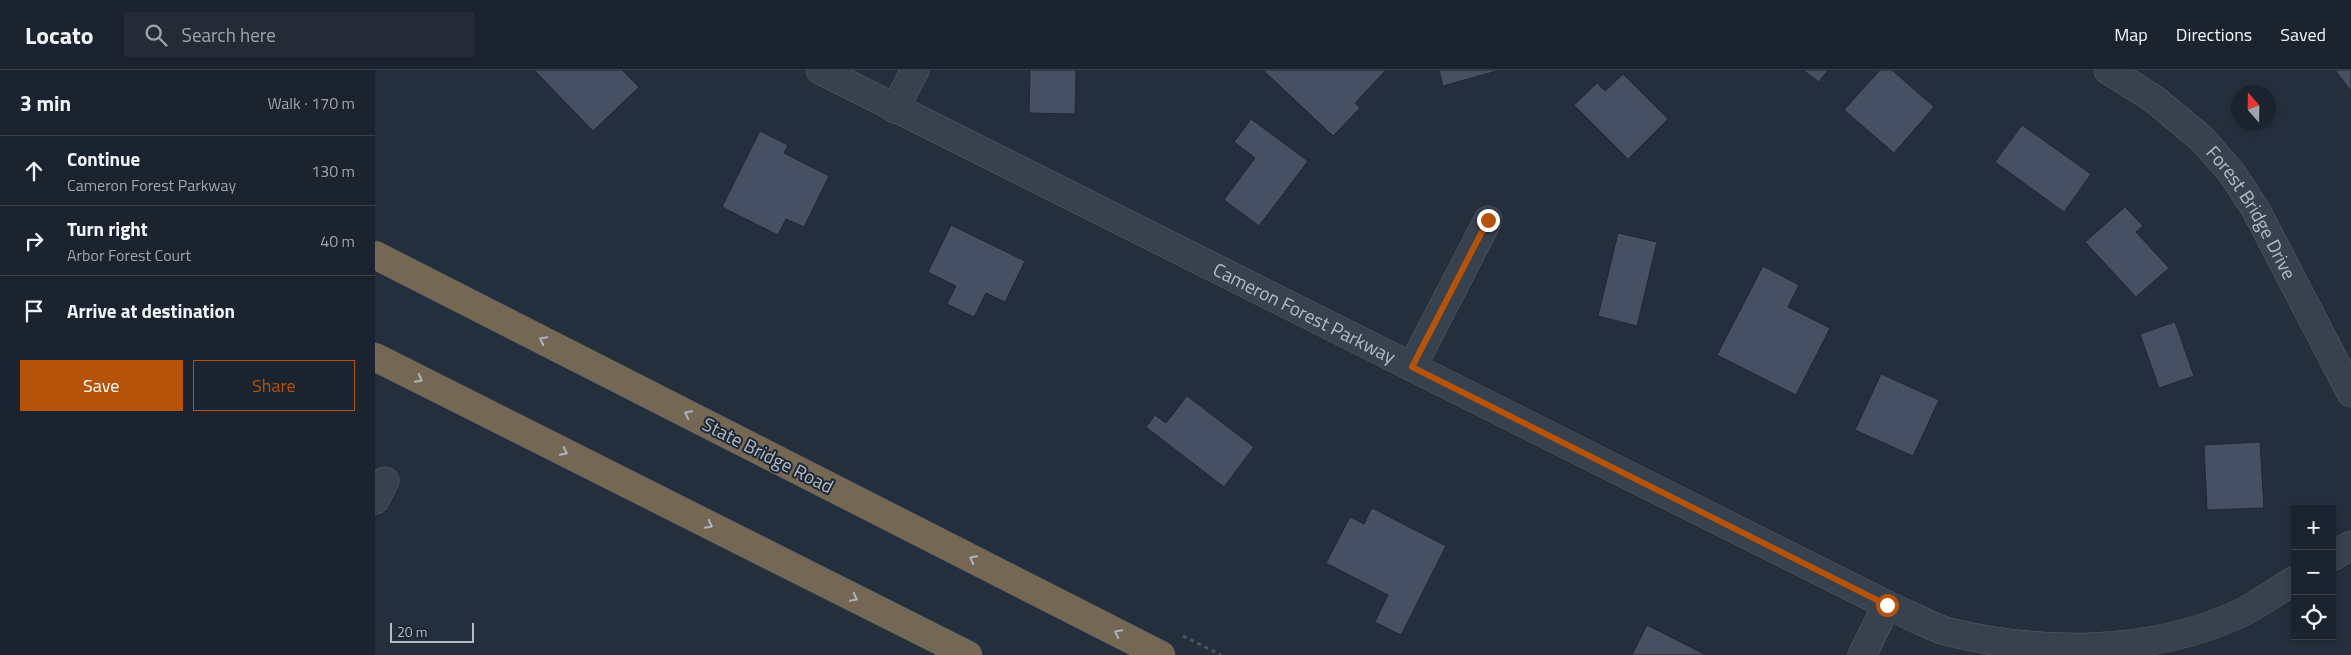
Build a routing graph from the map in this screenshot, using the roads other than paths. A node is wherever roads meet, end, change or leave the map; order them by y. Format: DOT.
graph roads {
  1 [pos="820,70"];
  2 [pos="915,70"];
  3 [pos="2108,70"];
  4 [pos="895,108"];
  5 [pos="1488,220"];
  6 [pos="375,255"];
  7 [pos="375,357"];
  8 [pos="1412,367"];
  9 [pos="2351,393"];
  10 [pos="2351,545"];
  11 [pos="2336,554"];
  12 [pos="2291,583"];
  13 [pos="1887,605"];
  14 [pos="968,655"];
  15 [pos="1161,655"];
  16 [pos="1861,655"];
  1 -- 4 [label="street, Cameron Forest Parkway"];
  2 -- 4 [label="street"];
  3 -- 9 [label="street, Forest Bridge Drive"];
  4 -- 8 [label="street, Cameron Forest Parkway"];
  5 -- 8 [label="street"];
  15 -- 6 [label="highway, State Bridge Road, one-way"];
  7 -- 14 [label="highway, one-way"];
  8 -- 13 [label="street, Cameron Forest Parkway"];
  10 -- 11 [label="street"];
  12 -- 13 [label="street, Cameron Forest Parkway"];
  13 -- 16 [label="street"];
}
